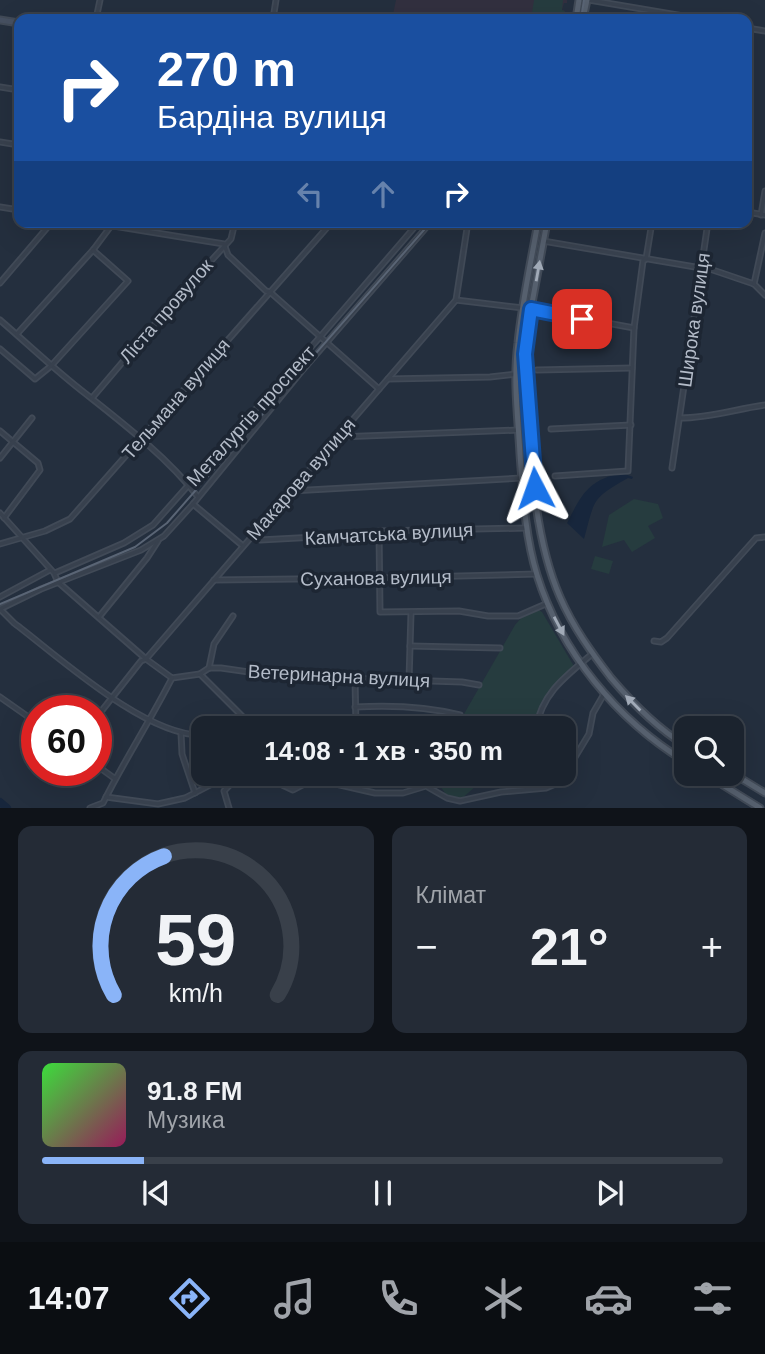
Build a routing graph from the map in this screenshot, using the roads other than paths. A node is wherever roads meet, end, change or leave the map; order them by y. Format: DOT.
graph roads {
  1 [pos="588,0"];
  2 [pos="671,14"];
  3 [pos="765,191"];
  4 [pos="763,215"];
  5 [pos="47,228"];
  6 [pos="110,228"];
  7 [pos="124,228"];
  8 [pos="234,228"];
  9 [pos="327,228"];
  10 [pos="414,228"];
  11 [pos="426,228"];
  12 [pos="467,228"];
  13 [pos="537,228"];
  14 [pos="546,228"];
  15 [pos="651,228"];
  16 [pos="707,228"];
  17 [pos="765,233"];
  18 [pos="543,241"];
  19 [pos="224,244"];
  20 [pos="93,250"];
  21 [pos="646,259"];
  22 [pos="701,268"];
  23 [pos="0,283"];
  24 [pos="754,284"];
  25 [pos="270,292"];
  26 [pos="765,295"];
  27 [pos="456,300"];
  28 [pos="523,308"];
  29 [pos="531,309"];
  30 [pos="0,320"];
  31 [pos="634,328"];
  32 [pos="17,334"];
  33 [pos="320,337"];
  34 [pos="327,344"];
  35 [pos="0,349"];
  36 [pos="51,366"];
  37 [pos="632,368"];
  38 [pos="537,370"];
  39 [pos="516,374"];
  40 [pos="388,379"];
  41 [pos="379,389"];
  42 [pos="92,399"];
  43 [pos="765,405"];
  44 [pos="32,418"];
  45 [pos="680,418"];
  46 [pos="631,425"];
  47 [pos="551,429"];
  48 [pos="519,430"];
  49 [pos="0,431"];
  50 [pos="337,437"];
  51 [pos="140,440"];
  52 [pos="13,442"];
  53 [pos="0,458"];
  54 [pos="672,468"];
  55 [pos="555,476"];
  56 [pos="522,478"];
  57 [pos="189,486"];
  58 [pos="523,486"];
  59 [pos="535,488"];
  60 [pos="291,491"];
  61 [pos="198,498"];
  62 [pos="536,498"];
  63 [pos="524,501"];
  64 [pos="193,504"];
  65 [pos="0,513"];
  66 [pos="4,518"];
  67 [pos="527,528"];
  68 [pos="379,531"];
  69 [pos="251,537"];
  70 [pos="765,537"];
  71 [pos="23,538"];
  72 [pos="158,541"];
  73 [pos="0,544"];
  74 [pos="243,546"];
  75 [pos="52,571"];
  76 [pos="537,573"];
  77 [pos="380,578"];
  78 [pos="215,580"];
  79 [pos="58,582"];
  80 [pos="0,597"];
  81 [pos="548,603"];
  82 [pos="0,609"];
  83 [pos="411,612"];
  84 [pos="233,616"];
  85 [pos="99,617"];
  86 [pos="654,641"];
  87 [pos="410,646"];
  88 [pos="500,648"];
  89 [pos="592,654"];
  90 [pos="146,659"];
  91 [pos="581,663"];
  92 [pos="209,668"];
  93 [pos="200,674"];
  94 [pos="173,678"];
  95 [pos="355,679"];
  96 [pos="410,680"];
  97 [pos="479,685"];
  98 [pos="605,693"];
  99 [pos="0,697"];
  100 [pos="113,699"];
  101 [pos="355,707"];
  102 [pos="21,712"];
  103 [pos="460,715"];
  104 [pos="242,716"];
  105 [pos="355,716"];
  106 [pos="537,716"];
  107 [pos="150,720"];
  108 [pos="181,733"];
  109 [pos="191,734"];
  110 [pos="674,738"];
  111 [pos="576,753"];
  112 [pos="674,754"];
  113 [pos="114,778"];
  114 [pos="744,780"];
  115 [pos="208,786"];
  116 [pos="230,786"];
  117 [pos="284,786"];
  118 [pos="301,786"];
  119 [pos="344,786"];
  120 [pos="426,786"];
  121 [pos="426,786"];
  122 [pos="551,786"];
  123 [pos="725,786"];
  124 [pos="728,788"];
  125 [pos="195,793"];
  126 [pos="765,793"];
  127 [pos="106,797"];
  128 [pos="90,808"];
  129 [pos="229,808"];
  130 [pos="760,808"];
  1 -- 2 [label="street"];
  3 -- 4 [label="street"];
  5 -- 23 [label="street"];
  6 -- 20 [label="street"];
  7 -- 19 [label="street"];
  8 -- 19 [label="street, Ліста провулок"];
  9 -- 25 [label="street, Тельмана вулиця"];
  10 -- 33 [label="street, Металургів проспект"];
  11 -- 34 [label="street"];
  12 -- 27 [label="street"];
  13 -- 28 [label="main road"];
  14 -- 18 [label="main road"];
  15 -- 21 [label="street"];
  16 -- 22 [label="street, Широка вулиця"];
  17 -- 24 [label="street"];
  18 -- 21 [label="street"];
  29 -- 18 [label="main road, one-way"];
  19 -- 25 [label="street"];
  19 -- 42 [label="street, Ліста провулок"];
  20 -- 32 [label="street"];
  20 -- 36 [label="street"];
  21 -- 22 [label="street"];
  21 -- 31 [label="street"];
  22 -- 24 [label="street"];
  22 -- 45 [label="street, Широка вулиця"];
  24 -- 26 [label="street"];
  25 -- 33 [label="street"];
  25 -- 51 [label="street, Тельмана вулиця"];
  27 -- 28 [label="street"];
  27 -- 40 [label="street, Макарова вулиця"];
  28 -- 39 [label="main road"];
  29 -- 31 [label="street"];
  29 -- 59 [label="main road"];
  30 -- 32 [label="street"];
  31 -- 37 [label="street"];
  32 -- 36 [label="street"];
  33 -- 34 [label="street"];
  33 -- 57 [label="street, Металургів проспект"];
  34 -- 41 [label="street"];
  34 -- 61 [label="street"];
  35 -- 36 [label="street"];
  36 -- 42 [label="street"];
  37 -- 38 [label="street"];
  37 -- 46 [label="street"];
  39 -- 40 [label="street"];
  39 -- 48 [label="main road"];
  40 -- 41 [label="street, Макарова вулиця"];
  41 -- 50 [label="street, Макарова вулиця"];
  42 -- 51 [label="street"];
  43 -- 45 [label="street"];
  44 -- 52 [label="street"];
  45 -- 54 [label="street, Широка вулиця"];
  46 -- 47 [label="street"];
  46 -- 55 [label="street"];
  48 -- 50 [label="street"];
  48 -- 56 [label="main road"];
  49 -- 52 [label="street"];
  50 -- 60 [label="street, Макарова вулиця"];
  51 -- 57 [label="street"];
  51 -- 71 [label="street, Тельмана вулиця"];
  52 -- 53 [label="street"];
  52 -- 66 [label="street"];
  56 -- 58 [label="main road"];
  56 -- 60 [label="street"];
  57 -- 61 [label="street"];
  57 -- 75 [label="street, Металургів проспект"];
  58 -- 59 [label="main road"];
  58 -- 63 [label="main road"];
  59 -- 62 [label="main road"];
  60 -- 69 [label="street, Макарова вулиця"];
  61 -- 64 [label="street"];
  62 -- 63 [label="main road"];
  62 -- 89 [label="main road"];
  63 -- 67 [label="main road"];
  64 -- 72 [label="street"];
  64 -- 74 [label="street"];
  65 -- 66 [label="street"];
  66 -- 71 [label="street"];
  67 -- 68 [label="street, Камчатська вулиця"];
  67 -- 76 [label="main road"];
  68 -- 69 [label="street, Камчатська вулиця"];
  68 -- 77 [label="street"];
  69 -- 74 [label="street, Макарова вулиця"];
  70 -- 86 [label="street"];
  71 -- 73 [label="street, Тельмана вулиця"];
  71 -- 75 [label="street"];
  72 -- 79 [label="street"];
  72 -- 85 [label="street"];
  74 -- 78 [label="street, Макарова вулиця"];
  75 -- 79 [label="street"];
  75 -- 80 [label="street, Металургів проспект"];
  76 -- 77 [label="street, Суханова вулиця"];
  76 -- 81 [label="main road"];
  77 -- 78 [label="street, Суханова вулиця"];
  77 -- 83 [label="street"];
  78 -- 90 [label="street, Макарова вулиця"];
  79 -- 82 [label="street"];
  79 -- 85 [label="street"];
  81 -- 83 [label="street"];
  81 -- 91 [label="main road, one-way"];
  82 -- 100 [label="street"];
  83 -- 87 [label="street"];
  84 -- 92 [label="street"];
  85 -- 90 [label="street"];
  87 -- 88 [label="street"];
  87 -- 96 [label="street"];
  89 -- 91 [label="street"];
  110 -- 89 [label="main road, one-way"];
  90 -- 94 [label="street"];
  90 -- 100 [label="street, Макарова вулиця"];
  91 -- 98 [label="main road"];
  91 -- 106 [label="street"];
  92 -- 93 [label="street"];
  92 -- 95 [label="street, Ветеринарна вулиця"];
  93 -- 94 [label="street"];
  93 -- 104 [label="street, Ветеринарна вулиця"];
  94 -- 107 [label="street"];
  95 -- 96 [label="street, Ветеринарна вулиця"];
  95 -- 101 [label="street"];
  96 -- 97 [label="street, Ветеринарна вулиця"];
  98 -- 111 [label="street"];
  98 -- 112 [label="main road"];
  99 -- 102 [label="street"];
  100 -- 107 [label="street"];
  101 -- 103 [label="street"];
  101 -- 105 [label="street"];
  107 -- 108 [label="street"];
  107 -- 113 [label="street"];
  108 -- 109 [label="street"];
  108 -- 125 [label="street"];
  113 -- 127 [label="street"];
  114 -- 126 [label="main road"];
  115 -- 125 [label="street"];
  116 -- 129 [label="street"];
  117 -- 118 [label="street"];
  119 -- 120 [label="street"];
  121 -- 122 [label="street"];
  123 -- 124 [label="main road"];
  124 -- 130 [label="main road"];
  125 -- 127 [label="street"];
  127 -- 128 [label="street"];
}
